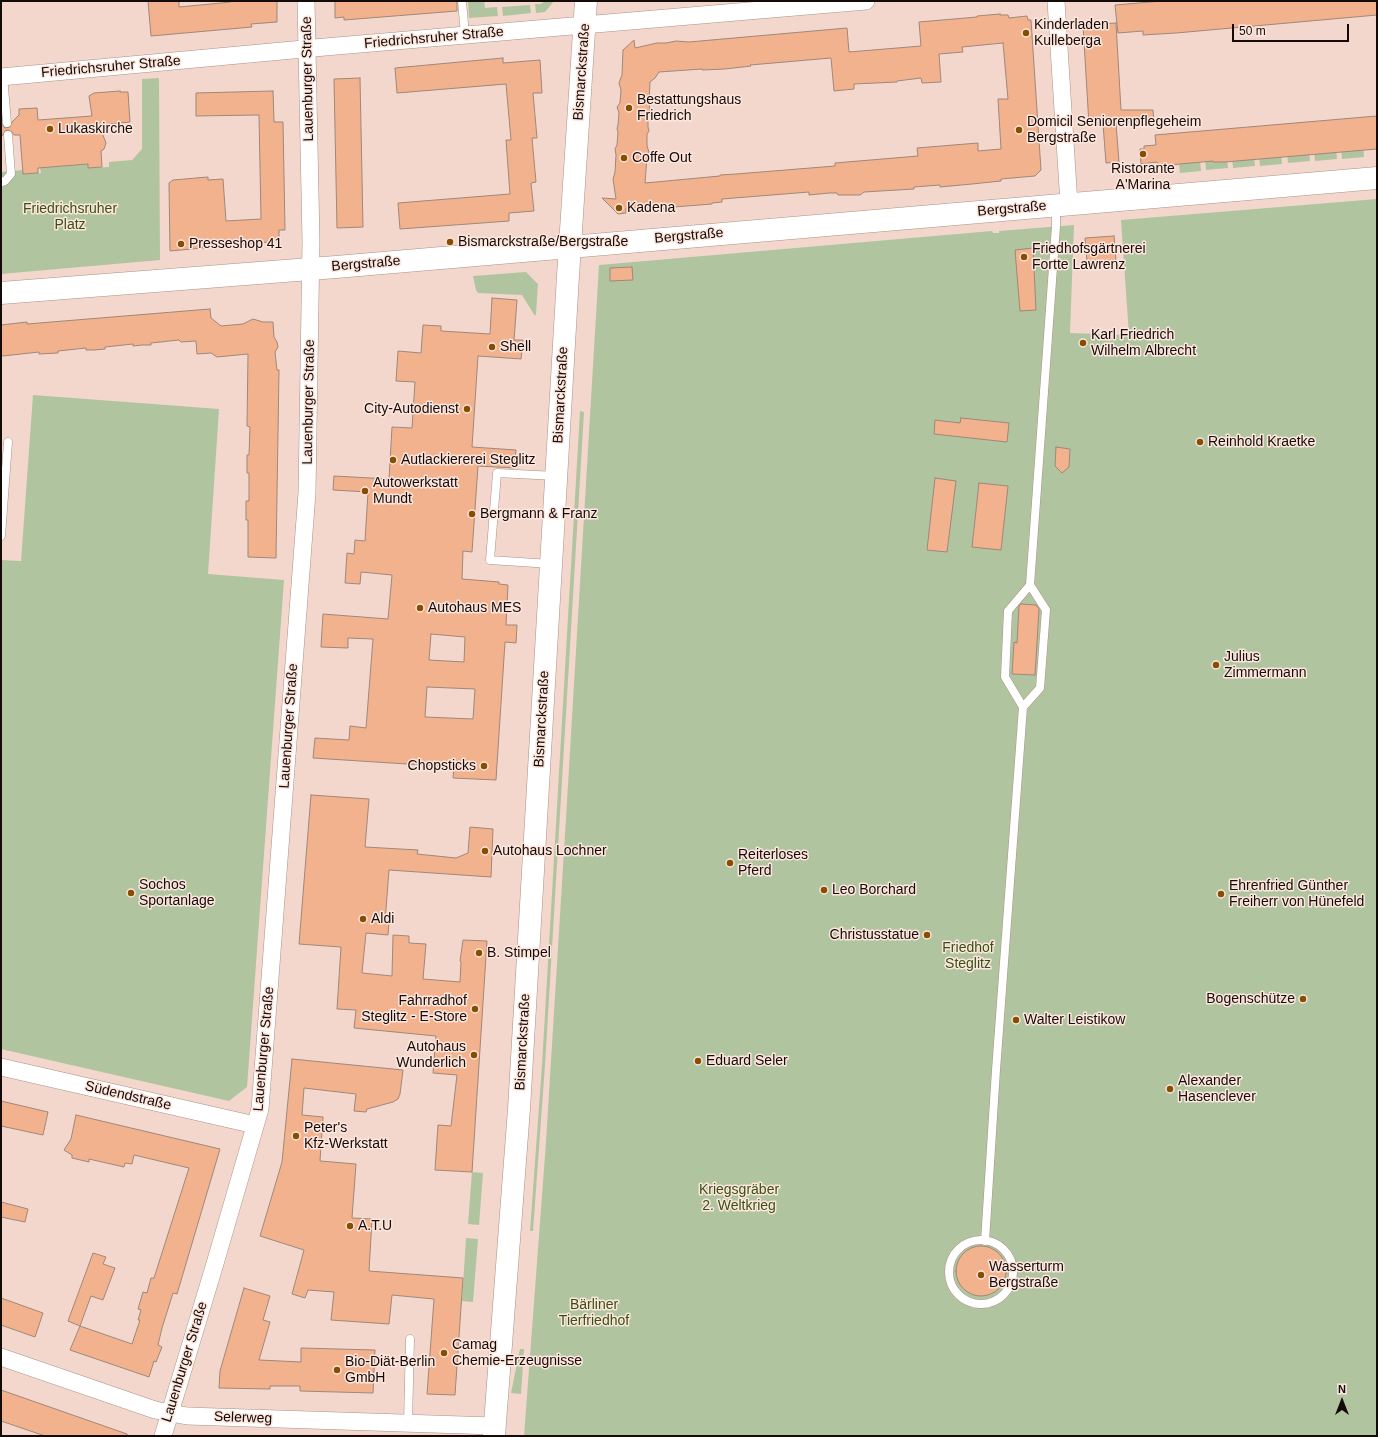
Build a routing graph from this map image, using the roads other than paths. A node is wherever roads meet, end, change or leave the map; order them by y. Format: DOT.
graph roads {
  1 [pos="306,1"];
  2 [pos="462,1"];
  3 [pos="586,1"];
  4 [pos="866,1"];
  5 [pos="1056,1"];
  6 [pos="585,25"];
  7 [pos="465,35"];
  8 [pos="307,49"];
  9 [pos="2,76"];
  10 [pos="7,123"];
  11 [pos="8,135"];
  12 [pos="1377,178"];
  13 [pos="1,182"];
  14 [pos="1062,205"];
  15 [pos="570,247"];
  16 [pos="311,269"];
  17 [pos="1,293"];
  18 [pos="8,442"];
  19 [pos="556,476"];
  20 [pos="1,536"];
  21 [pos="551,564"];
  22 [pos="1030,585"];
  23 [pos="1023,707"];
  24 [pos="1,1067"];
  25 [pos="255,1125"];
  26 [pos="985,1241"];
  27 [pos="410,1339"];
  28 [pos="1,1357"];
  29 [pos="170,1414"];
  30 [pos="408,1423"];
  31 [pos="494,1431"];
  32 [pos="163,1436"];
  1 -- 8 [label="street, Lauenburger Straße"];
  2 -- 7 [label="lane"];
  3 -- 6 [label="street, Bismarckstraße"];
  4 -- 6 [label="street, Friedrichsruher Straße"];
  5 -- 14 [label="street"];
  6 -- 7 [label="street, Friedrichsruher Straße"];
  6 -- 15 [label="street, Bismarckstraße"];
  7 -- 8 [label="street, Friedrichsruher Straße"];
  8 -- 9 [label="street, Friedrichsruher Straße"];
  8 -- 16 [label="street, Lauenburger Straße"];
  9 -- 10 [label="lane"];
  11 -- 13 [label="lane"];
  12 -- 14 [label="street, Bergstraße"];
  14 -- 15 [label="street, Bergstraße"];
  14 -- 22 [label="lane"];
  15 -- 16 [label="street, Bergstraße"];
  15 -- 19 [label="street, Bismarckstraße"];
  16 -- 17 [label="street, Bergstraße"];
  16 -- 25 [label="street, Lauenburger Straße"];
  18 -- 20 [label="lane"];
  19 -- 21 [label="street, Bismarckstraße"];
  19 -- 21 [label="lane"];
  21 -- 31 [label="street, Bismarckstraße"];
  22 -- 23 [label="lane"];
  22 -- 23 [label="lane"];
  23 -- 26 [label="lane"];
  24 -- 25 [label="street, Südendstraße"];
  25 -- 29 [label="street, Lauenburger Straße"];
  26 -- 26 [label="lane"];
  27 -- 30 [label="lane"];
  28 -- 29 [label="street, Selerweg"];
  29 -- 30 [label="street, Selerweg"];
  29 -- 32 [label="street, Lauenburger Straße"];
  30 -- 31 [label="street, Selerweg"];
}
